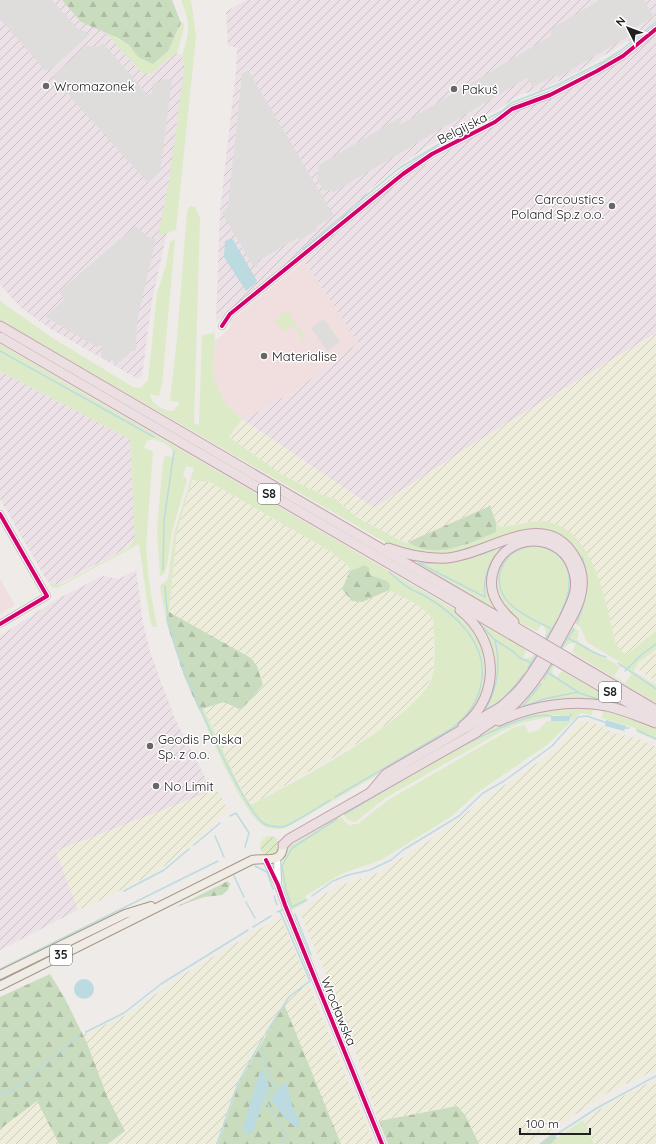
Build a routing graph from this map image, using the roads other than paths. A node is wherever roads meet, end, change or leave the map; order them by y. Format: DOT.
graph roads {
  1 [pos="656,29"];
  2 [pos="0,326"];
  3 [pos="222,326"];
  4 [pos="0,337"];
  5 [pos="0,514"];
  6 [pos="364,538"];
  7 [pos="397,569"];
  8 [pos="0,624"];
  9 [pos="532,641"];
  10 [pos="566,662"];
  11 [pos="656,710"];
  12 [pos="656,719"];
  13 [pos="656,723"];
  14 [pos="471,735"];
  15 [pos="442,742"];
  16 [pos="370,793"];
  17 [pos="283,845"];
  18 [pos="277,858"];
  19 [pos="266,860"];
  20 [pos="278,885"];
  21 [pos="171,900"];
  22 [pos="0,975"];
  23 [pos="0,986"];
  24 [pos="382,1144"];
  1 -- 3 [label="street, Belgijska"];
  2 -- 6 [label="highway, S8"];
  4 -- 7 [label="highway, S8"];
  5 -- 8 [label="street"];
  6 -- 9 [label="highway, S8"];
  6 -- 14 [label="highway"];
  7 -- 9 [label="highway, S8"];
  7 -- 15 [label="highway"];
  9 -- 10 [label="highway, S8, bridge"];
  9 -- 15 [label="highway"];
  10 -- 11 [label="highway, S8"];
  10 -- 12 [label="highway, S8"];
  13 -- 14 [label="highway"];
  14 -- 16 [label="highway"];
  15 -- 16 [label="highway"];
  16 -- 17 [label="highway"];
  17 -- 18 [label="main road"];
  18 -- 19 [label="main road, 35"];
  18 -- 20 [label="street"];
  19 -- 20 [label="street"];
  19 -- 21 [label="main road, 35"];
  20 -- 24 [label="street, Wrocławska"];
  21 -- 22 [label="main road, 35"];
  21 -- 23 [label="main road, 35"];
}
